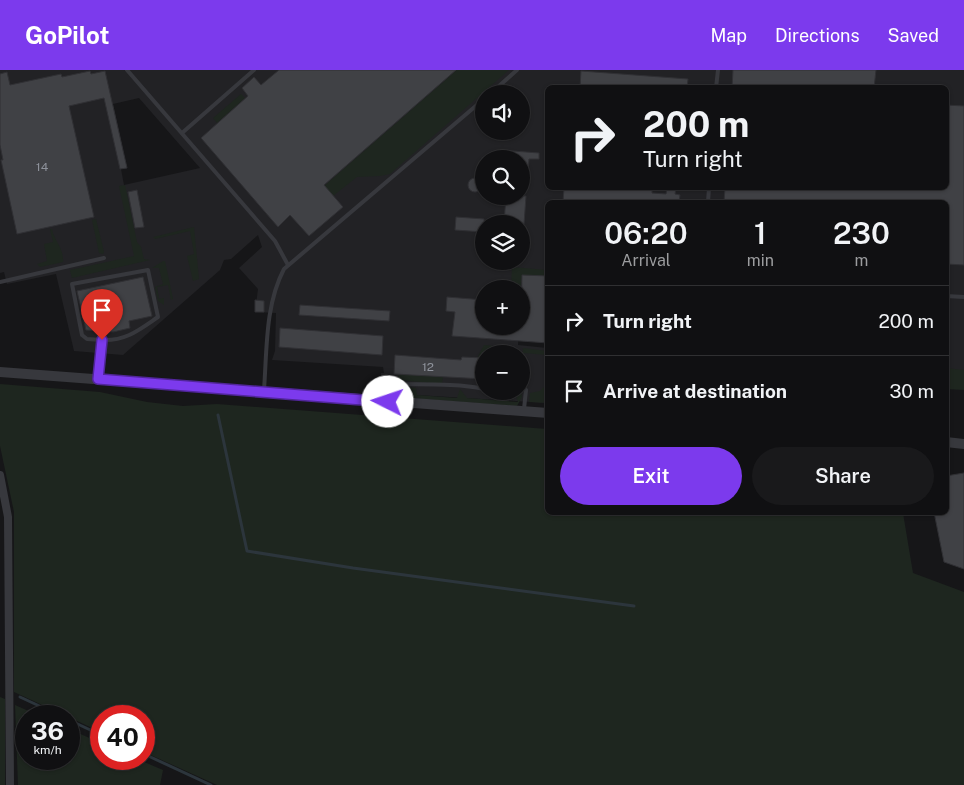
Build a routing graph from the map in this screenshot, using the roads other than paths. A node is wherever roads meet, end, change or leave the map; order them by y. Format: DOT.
graph roads {
  1 [pos="127,70"];
  2 [pos="254,70"];
  3 [pos="518,70"];
  4 [pos="718,70"];
  5 [pos="500,85"];
  6 [pos="716,85"];
  7 [pos="475,107"];
  8 [pos="182,133"];
  9 [pos="104,258"];
  10 [pos="288,265"];
  11 [pos="0,282"];
  12 [pos="949,296"];
  13 [pos="964,297"];
  14 [pos="102,340"];
  15 [pos="0,372"];
  16 [pos="98,379"];
  17 [pos="475,387"];
  18 [pos="264,392"];
  19 [pos="525,400"];
  20 [pos="388,402"];
  21 [pos="524,412"];
  22 [pos="545,413"];
  23 [pos="949,442"];
  24 [pos="964,444"];
  25 [pos="0,475"];
  26 [pos="10,785"];
  1 -- 8 [label="lane"];
  2 -- 8 [label="lane"];
  3 -- 5 [label="lane"];
  4 -- 6 [label="lane"];
  7 -- 10 [label="lane"];
  8 -- 10 [label="lane"];
  9 -- 11 [label="lane"];
  10 -- 18 [label="lane"];
  12 -- 13 [label="lane"];
  14 -- 14 [label="lane"];
  14 -- 16 [label="lane"];
  15 -- 16 [label="street"];
  16 -- 18 [label="street"];
  17 -- 20 [label="lane"];
  18 -- 20 [label="street"];
  19 -- 21 [label="lane"];
  20 -- 21 [label="street"];
  21 -- 22 [label="street"];
  23 -- 24 [label="street"];
  25 -- 26 [label="street"];
}
